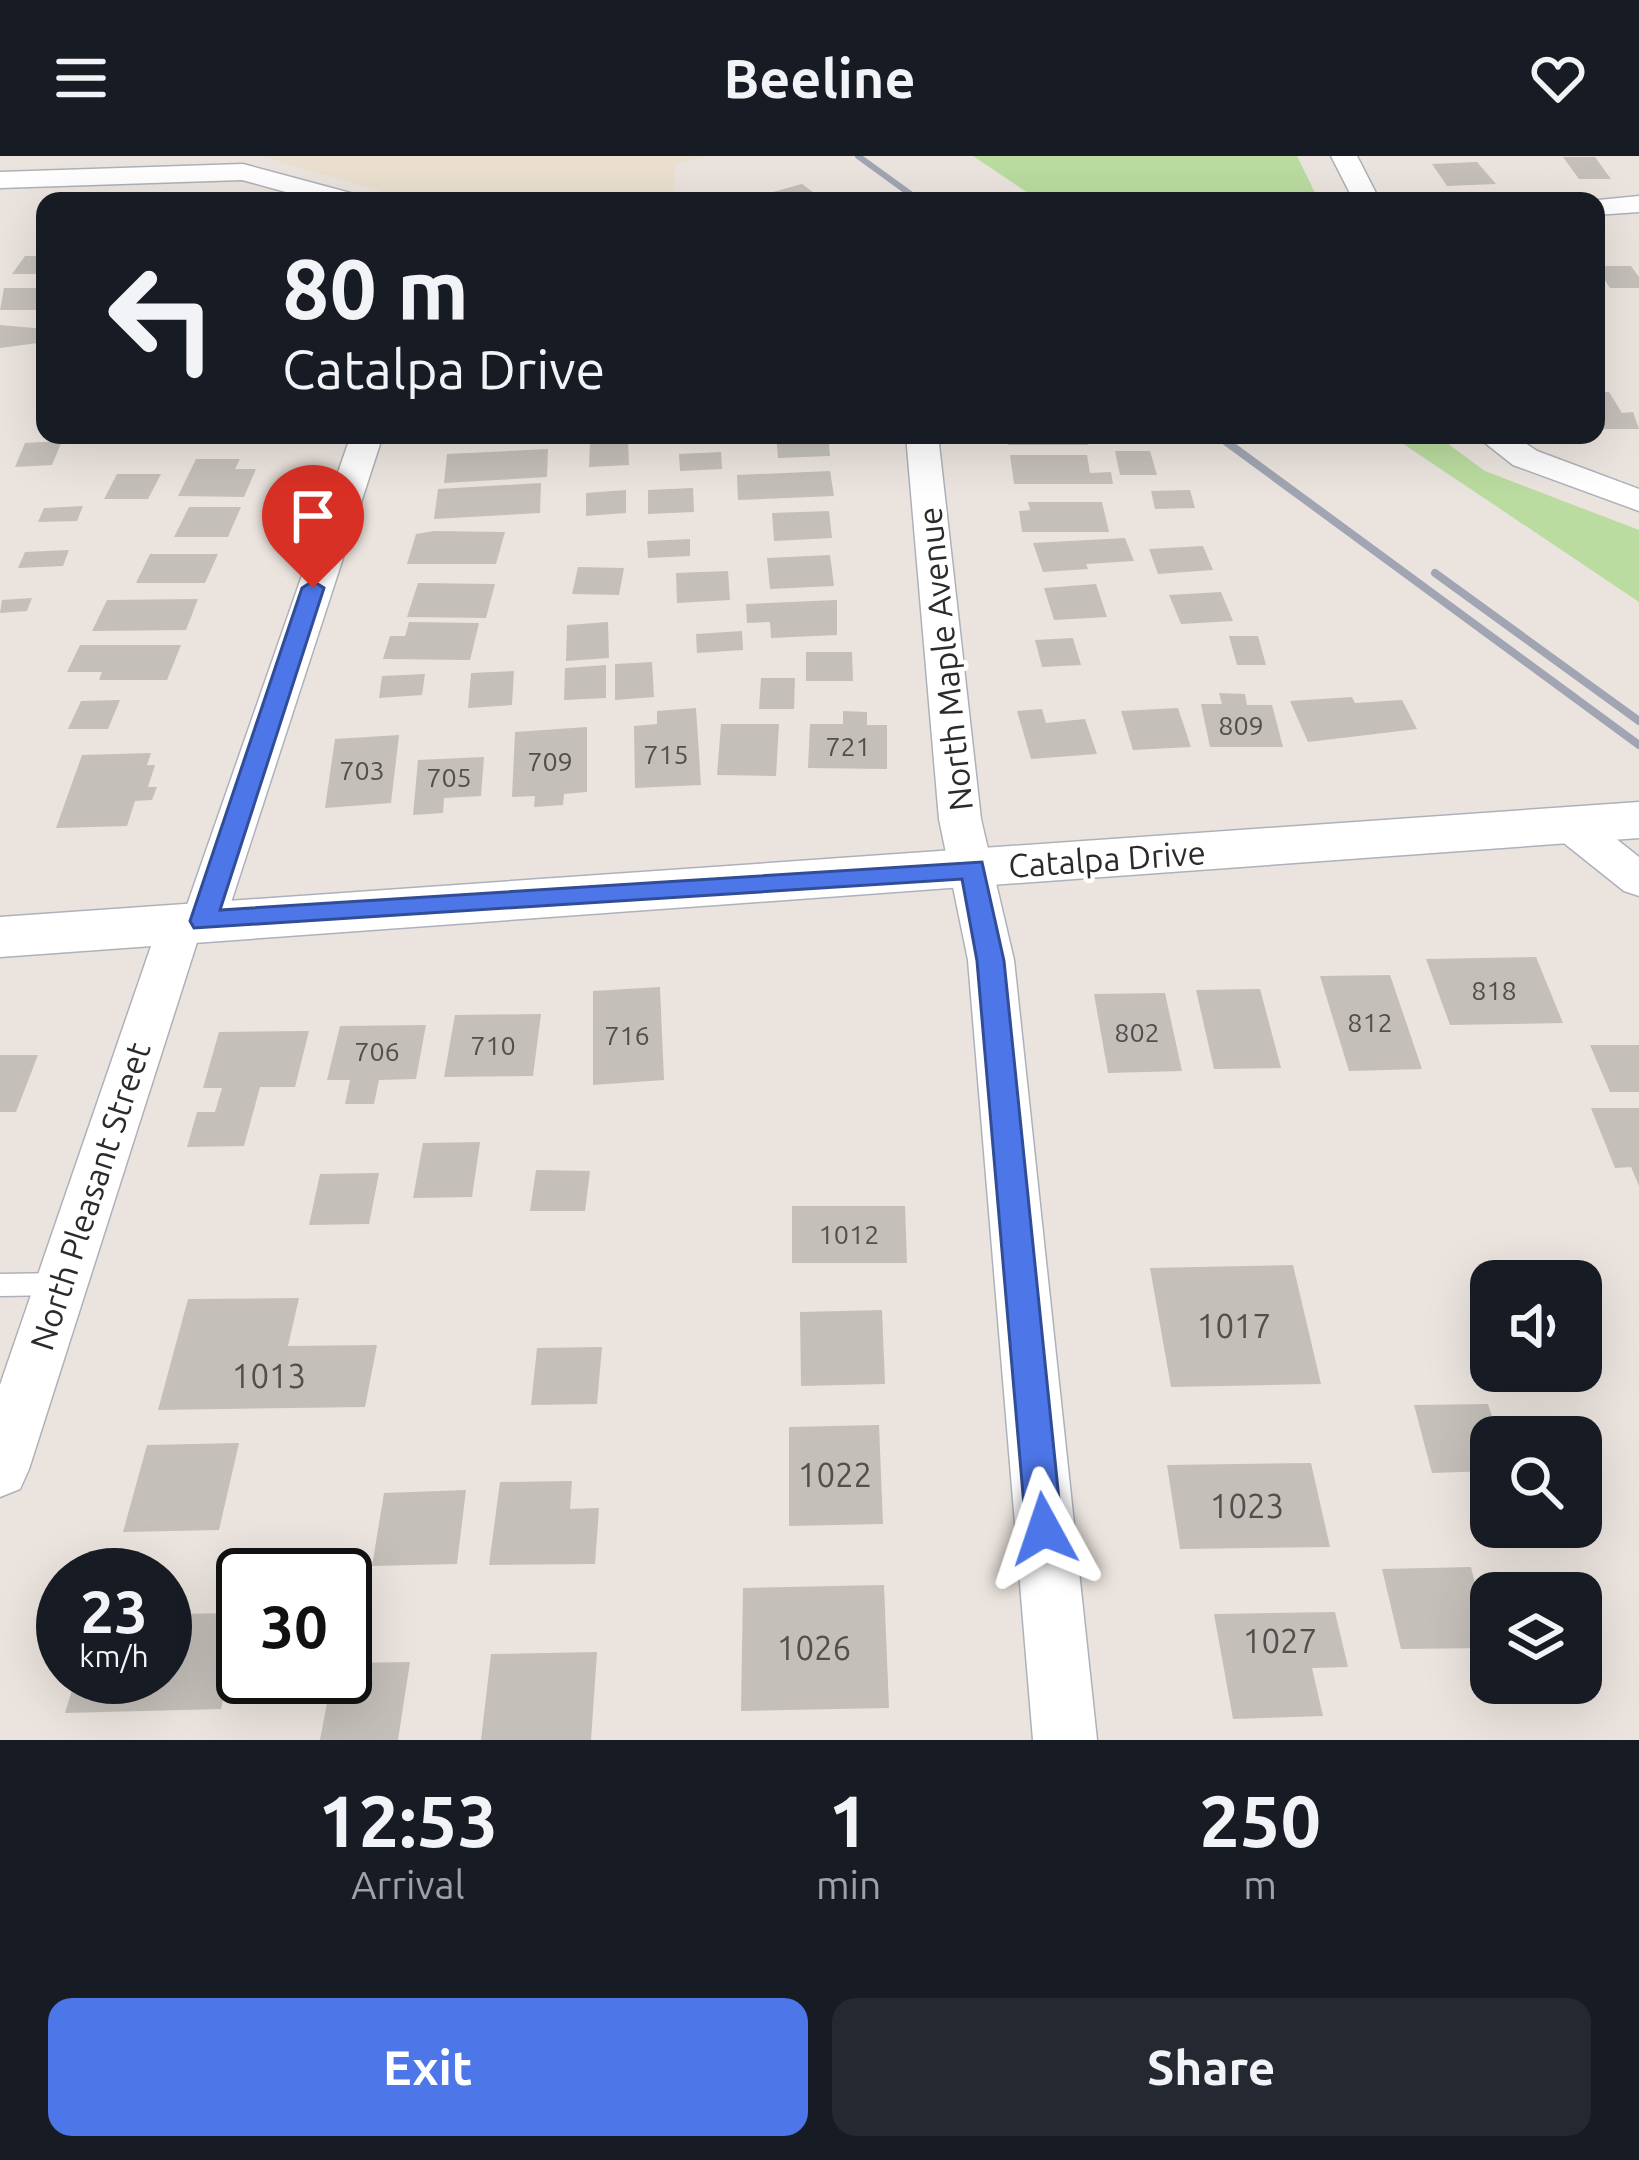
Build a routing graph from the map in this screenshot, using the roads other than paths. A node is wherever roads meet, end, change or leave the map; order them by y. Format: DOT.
graph roads {
  1 [pos="1344,156"];
  2 [pos="2,183"];
  3 [pos="317,192"];
  4 [pos="1362,192"];
  5 [pos="1639,204"];
  6 [pos="1605,206"];
  7 [pos="364,444"];
  8 [pos="923,444"];
  9 [pos="1504,444"];
  10 [pos="1639,501"];
  11 [pos="1639,820"];
  12 [pos="1570,825"];
  13 [pos="973,868"];
  14 [pos="1639,880"];
  15 [pos="192,922"];
  16 [pos="0,937"];
  17 [pos="63,1284"];
  18 [pos="0,1285"];
  19 [pos="0,1469"];
  20 [pos="1065,1740"];
  1 -- 4 [label="street"];
  2 -- 3 [label="street"];
  5 -- 6 [label="street"];
  7 -- 15 [label="street, North Pleasant Street"];
  8 -- 13 [label="street, North Maple Avenue"];
  9 -- 10 [label="street"];
  11 -- 12 [label="street, Catalpa Drive"];
  12 -- 13 [label="street, Catalpa Drive"];
  12 -- 14 [label="street"];
  13 -- 15 [label="street, Catalpa Drive"];
  13 -- 20 [label="street, North Maple Avenue"];
  15 -- 16 [label="street, Catalpa Drive"];
  15 -- 17 [label="street, North Pleasant Street"];
  17 -- 18 [label="lane"];
  17 -- 19 [label="street, North Pleasant Street"];
}
